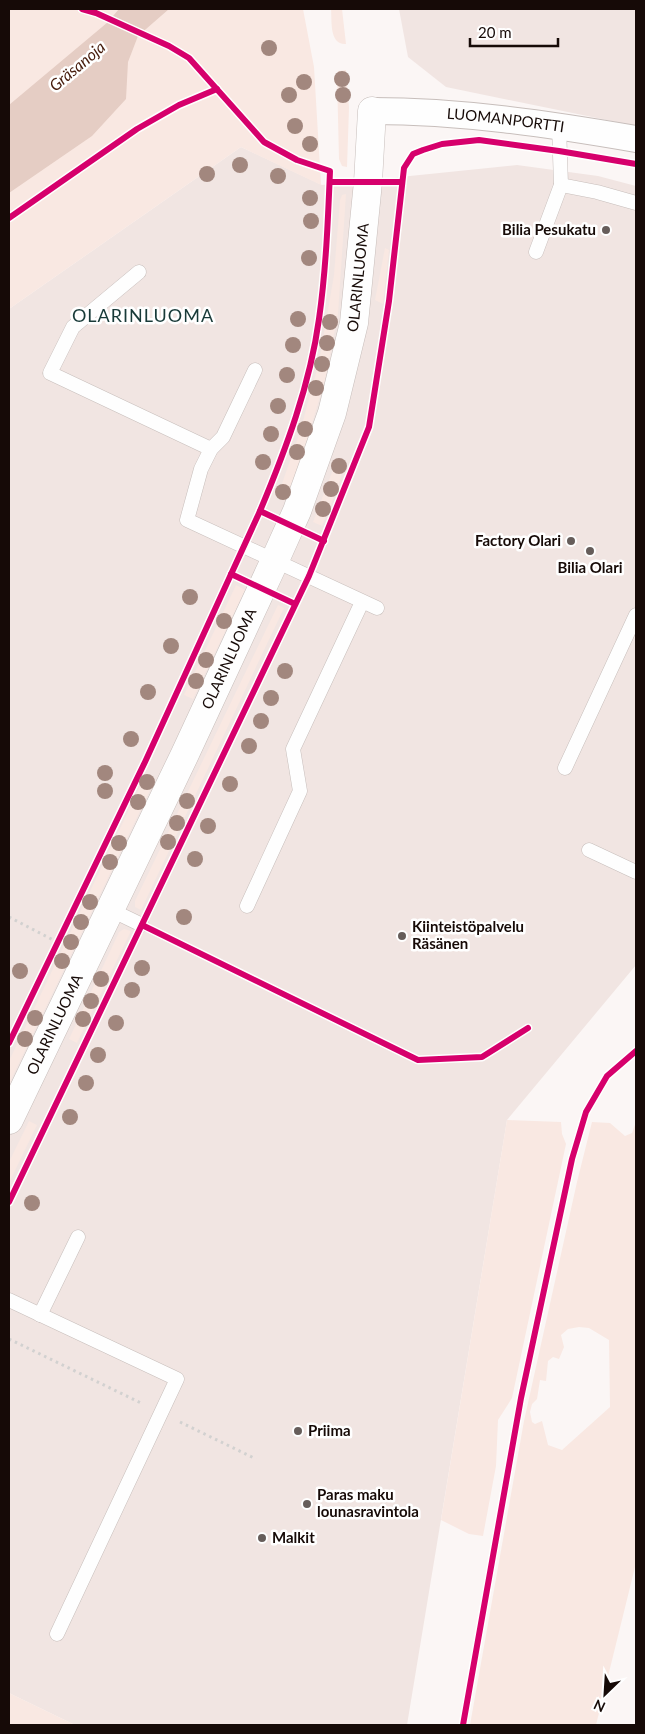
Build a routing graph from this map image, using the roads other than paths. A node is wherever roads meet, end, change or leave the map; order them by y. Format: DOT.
graph roads {
  1 [pos="372,111"];
  2 [pos="559,126"];
  3 [pos="636,139"];
  4 [pos="560,185"];
  5 [pos="636,203"];
  6 [pos="536,252"];
  7 [pos="139,272"];
  8 [pos="255,370"];
  9 [pos="210,449"];
  10 [pos="275,560"];
  11 [pos="362,602"];
  12 [pos="377,608"];
  13 [pos="636,615"];
  14 [pos="564,768"];
  15 [pos="589,850"];
  16 [pos="636,872"];
  17 [pos="246,906"];
  18 [pos="110,910"];
  19 [pos="142,925"];
  20 [pos="9,1120"];
  21 [pos="78,1237"];
  22 [pos="9,1300"];
  23 [pos="40,1315"];
  24 [pos="58,1634"];
  1 -- 2 [label="street, LUOMANPORTTI"];
  1 -- 10 [label="main road, OLARINLUOMA"];
  2 -- 3 [label="street, LUOMANPORTTI"];
  2 -- 4 [label="lane"];
  4 -- 5 [label="lane"];
  4 -- 6 [label="lane"];
  7 -- 9 [label="lane"];
  8 -- 9 [label="lane"];
  9 -- 10 [label="lane"];
  10 -- 11 [label="lane"];
  10 -- 18 [label="main road, OLARINLUOMA"];
  11 -- 12 [label="lane"];
  11 -- 17 [label="lane"];
  13 -- 14 [label="lane"];
  15 -- 16 [label="lane"];
  18 -- 19 [label="lane"];
  18 -- 20 [label="main road, OLARINLUOMA"];
  21 -- 23 [label="lane"];
  22 -- 23 [label="lane"];
  23 -- 24 [label="lane"];
}
